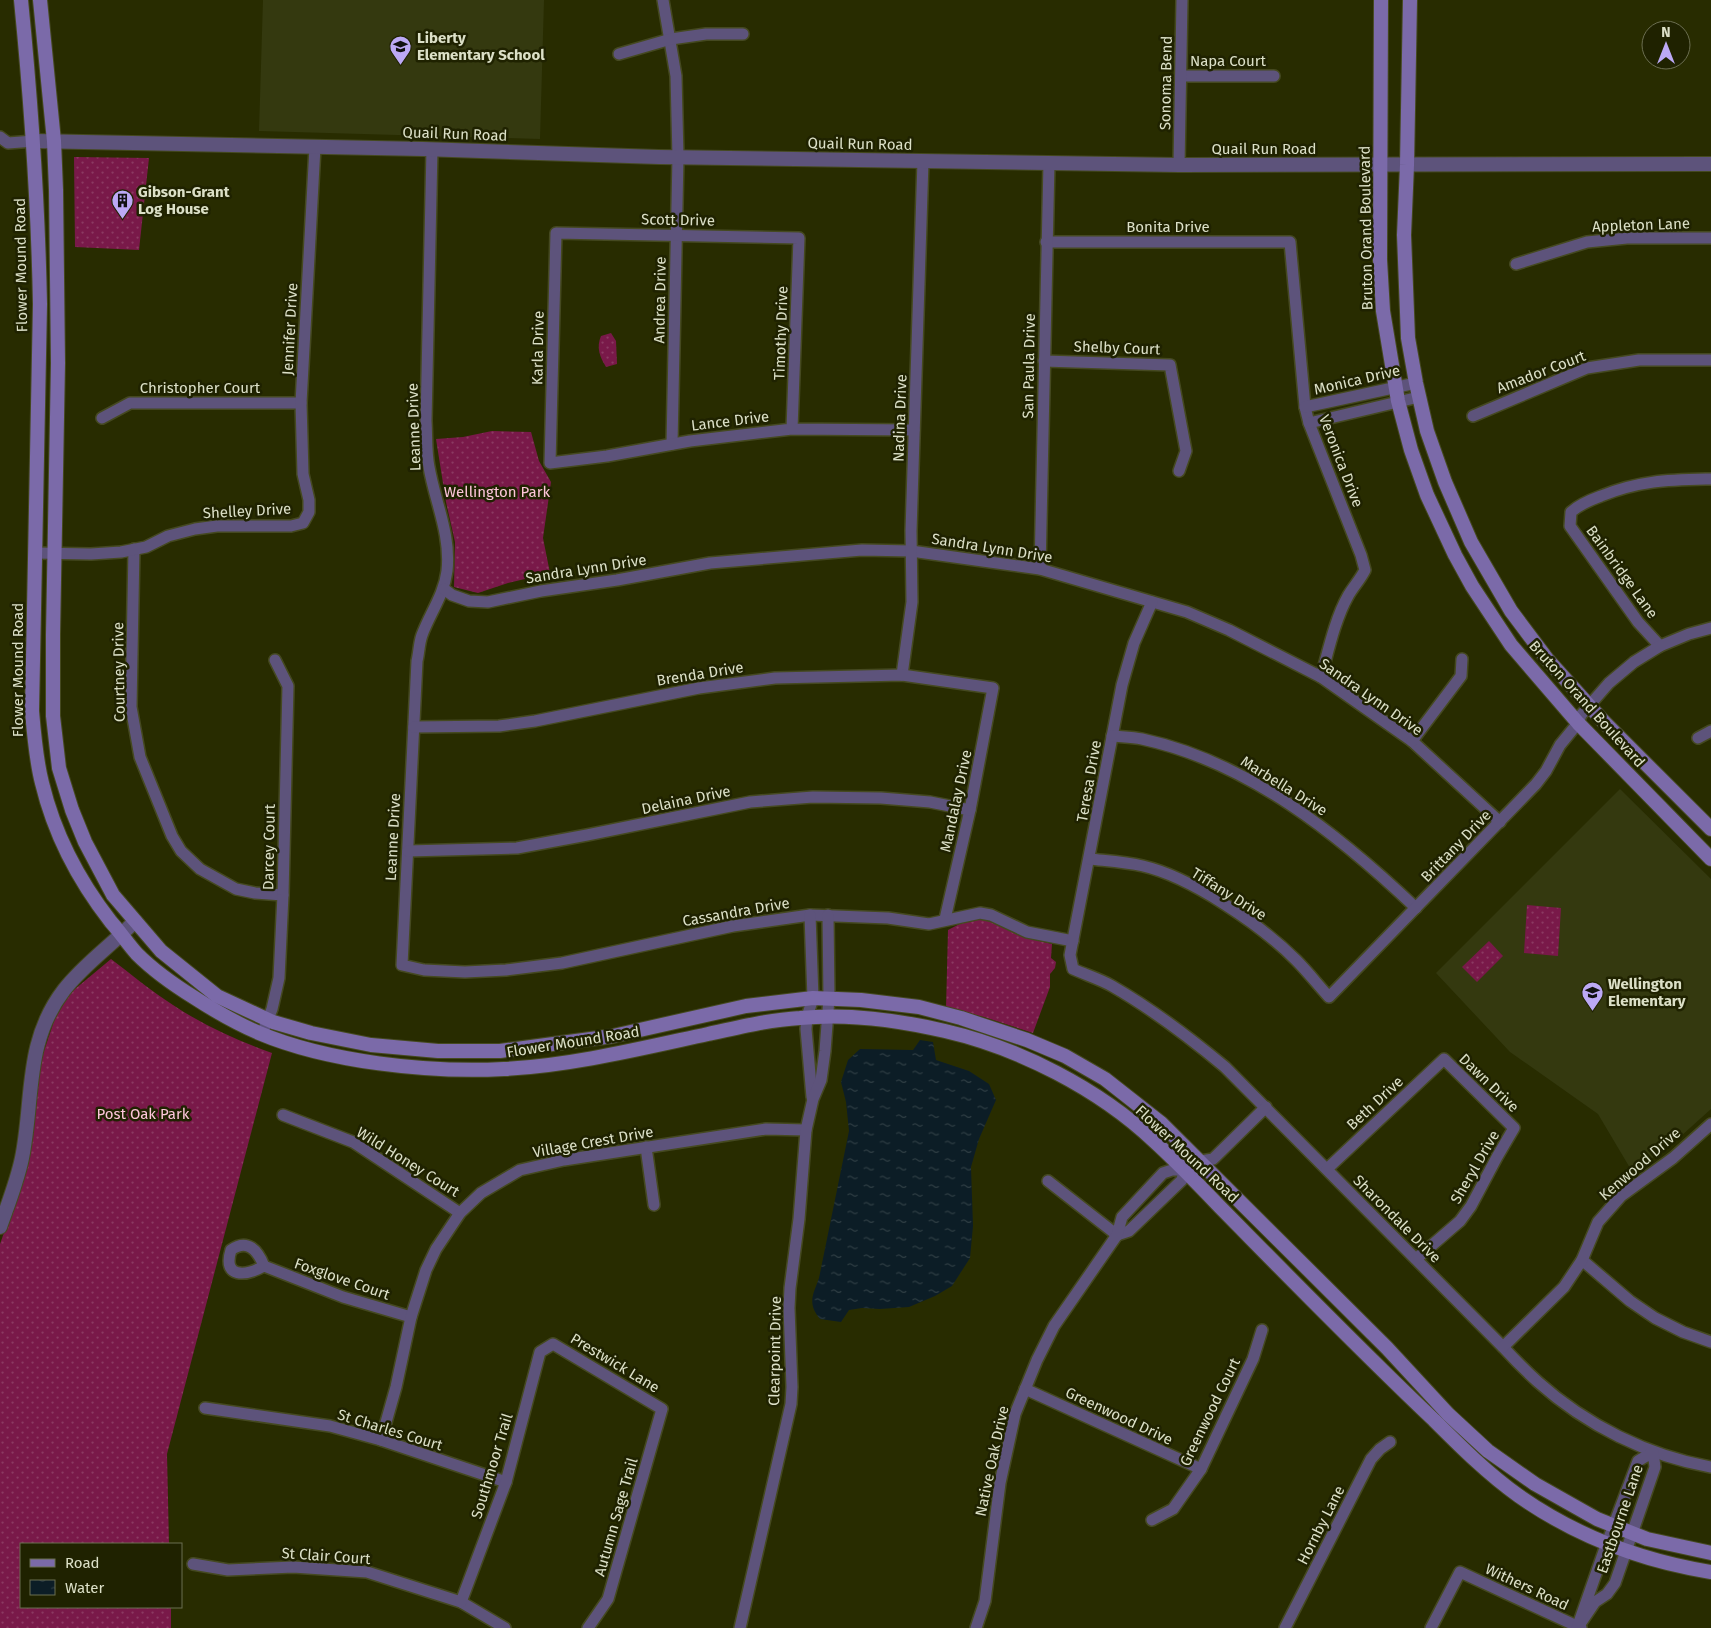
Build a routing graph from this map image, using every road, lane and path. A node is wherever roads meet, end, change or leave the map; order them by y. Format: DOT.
graph roads {
  1 [pos="21,0"];
  2 [pos="40,0"];
  3 [pos="664,0"];
  4 [pos="1182,0"];
  5 [pos="1381,0"];
  6 [pos="1410,0"];
  7 [pos="743,34"];
  8 [pos="670,40"];
  9 [pos="619,54"];
  10 [pos="1181,76"];
  11 [pos="1274,76"];
  12 [pos="54,141"];
  13 [pos="34,142"];
  14 [pos="3,144"];
  15 [pos="315,147"];
  16 [pos="432,149"];
  17 [pos="678,157"];
  18 [pos="922,161"];
  19 [pos="1049,163"];
  20 [pos="1711,164"];
  21 [pos="1381,165"];
  22 [pos="1407,165"];
  23 [pos="1180,166"];
  24 [pos="556,233"];
  25 [pos="676,236"];
  26 [pos="799,238"];
  27 [pos="1711,238"];
  28 [pos="1046,242"];
  29 [pos="1290,242"];
  30 [pos="1516,264"];
  31 [pos="1711,360"];
  32 [pos="1044,361"];
  33 [pos="1416,383"];
  34 [pos="1397,394"];
  35 [pos="1419,397"];
  36 [pos="301,403"];
  37 [pos="1306,407"];
  38 [pos="1473,416"];
  39 [pos="102,418"];
  40 [pos="1309,423"];
  41 [pos="792,429"];
  42 [pos="914,430"];
  43 [pos="672,444"];
  44 [pos="550,463"];
  45 [pos="1179,471"];
  46 [pos="1711,479"];
  47 [pos="309,512"];
  48 [pos="134,549"];
  49 [pos="911,551"];
  50 [pos="35,553"];
  51 [pos="54,554"];
  52 [pos="1040,568"];
  53 [pos="444,589"];
  54 [pos="1152,602"];
  55 [pos="1711,628"];
  56 [pos="1660,646"];
  57 [pos="1462,659"];
  58 [pos="275,660"];
  59 [pos="902,675"];
  60 [pos="1321,677"];
  61 [pos="993,688"];
  62 [pos="1590,704"];
  63 [pos="1578,724"];
  64 [pos="414,728"];
  65 [pos="1711,731"];
  66 [pos="1112,736"];
  67 [pos="1698,738"];
  68 [pos="1412,741"];
  69 [pos="970,810"];
  70 [pos="1500,822"];
  71 [pos="1711,828"];
  72 [pos="408,851"];
  73 [pos="1711,859"];
  74 [pos="1090,860"];
  75 [pos="283,895"];
  76 [pos="1416,908"];
  77 [pos="810,915"];
  78 [pos="828,915"];
  79 [pos="945,919"];
  80 [pos="135,921"];
  81 [pos="122,935"];
  82 [pos="1073,941"];
  83 [pos="402,965"];
  84 [pos="1073,969"];
  85 [pos="1329,997"];
  86 [pos="813,998"];
  87 [pos="829,998"];
  88 [pos="807,1017"];
  89 [pos="828,1017"];
  90 [pos="268,1020"];
  91 [pos="262,1034"];
  92 [pos="1444,1059"];
  93 [pos="812,1099"];
  94 [pos="1266,1107"];
  95 [pos="283,1114"];
  96 [pos="1711,1124"];
  97 [pos="1514,1128"];
  98 [pos="806,1130"];
  99 [pos="646,1147"];
  100 [pos="1201,1161"];
  101 [pos="1327,1169"];
  102 [pos="1184,1170"];
  103 [pos="1048,1181"];
  104 [pos="654,1205"];
  105 [pos="460,1213"];
  106 [pos="0,1227"];
  107 [pos="1118,1235"];
  108 [pos="1416,1259"];
  109 [pos="1582,1260"];
  110 [pos="264,1266"];
  111 [pos="411,1317"];
  112 [pos="1262,1330"];
  113 [pos="1711,1342"];
  114 [pos="553,1344"];
  115 [pos="1503,1347"];
  116 [pos="1025,1389"];
  117 [pos="205,1408"];
  118 [pos="662,1409"];
  119 [pos="381,1440"];
  120 [pos="1390,1442"];
  121 [pos="1653,1452"];
  122 [pos="1711,1467"];
  123 [pos="1200,1469"];
  124 [pos="506,1482"];
  125 [pos="1152,1520"];
  126 [pos="1614,1526"];
  127 [pos="1632,1534"];
  128 [pos="1608,1542"];
  129 [pos="1626,1550"];
  130 [pos="1711,1553"];
  131 [pos="193,1564"];
  132 [pos="1711,1572"];
  133 [pos="461,1602"];
  134 [pos="505,1628"];
  135 [pos="588,1628"];
  136 [pos="740,1628"];
  137 [pos="976,1628"];
  138 [pos="1285,1628"];
  139 [pos="1431,1628"];
  140 [pos="1579,1628"];
  1 -- 13 [label="main road, Flower Mound Road"];
  2 -- 12 [label="main road, Flower Mound Road"];
  3 -- 8 [label="street, Andrea Drive"];
  4 -- 10 [label="street, Sonoma Bend"];
  5 -- 21 [label="main road, Bruton Orand Boulevard"];
  6 -- 22 [label="main road, Bruton Orand Boulevard"];
  7 -- 8 [label="street"];
  8 -- 9 [label="street"];
  8 -- 17 [label="street, Andrea Drive"];
  10 -- 11 [label="street, Napa Court"];
  10 -- 23 [label="street, Sonoma Bend"];
  12 -- 13 [label="street, Quail Run Road"];
  12 -- 15 [label="street, Quail Run Road"];
  12 -- 51 [label="main road, Flower Mound Road"];
  13 -- 14 [label="street, Quail Run Road"];
  13 -- 50 [label="main road, Flower Mound Road"];
  15 -- 16 [label="street, Quail Run Road"];
  15 -- 36 [label="street, Jennifer Drive"];
  16 -- 17 [label="street, Quail Run Road"];
  16 -- 53 [label="street, Leanne Drive"];
  17 -- 18 [label="street, Quail Run Road"];
  17 -- 25 [label="street, Andrea Drive"];
  18 -- 19 [label="street, Quail Run Road"];
  18 -- 42 [label="street, Nadina Drive"];
  19 -- 23 [label="street, Quail Run Road"];
  19 -- 28 [label="street, San Paula Drive"];
  20 -- 22 [label="street, Quail Run Road"];
  21 -- 22 [label="street, Quail Run Road"];
  21 -- 23 [label="street, Quail Run Road"];
  21 -- 34 [label="main road, Bruton Orand Boulevard"];
  22 -- 33 [label="main road, Bruton Orand Boulevard"];
  24 -- 25 [label="street, Scott Drive"];
  24 -- 44 [label="street, Karla Drive"];
  25 -- 26 [label="street, Scott Drive"];
  25 -- 43 [label="street, Andrea Drive"];
  26 -- 41 [label="street, Timothy Drive"];
  27 -- 30 [label="street, Appleton Lane"];
  28 -- 29 [label="street, Bonita Drive"];
  28 -- 32 [label="street, San Paula Drive"];
  29 -- 37 [label="street, Veronica Drive"];
  31 -- 38 [label="street, Amador Court"];
  32 -- 45 [label="street, Shelby Court"];
  32 -- 52 [label="street, San Paula Drive"];
  33 -- 34 [label="street, Monica Drive"];
  33 -- 35 [label="main road, Bruton Orand Boulevard"];
  34 -- 35 [label="street, Monica Drive"];
  34 -- 37 [label="street, Monica Drive"];
  34 -- 40 [label="street, Monica Drive"];
  34 -- 63 [label="main road, Bruton Orand Boulevard"];
  35 -- 62 [label="main road, Bruton Orand Boulevard"];
  36 -- 39 [label="street, Christopher Court"];
  36 -- 47 [label="street, Jennifer Drive"];
  37 -- 40 [label="street, Veronica Drive"];
  40 -- 60 [label="street, Veronica Drive"];
  41 -- 42 [label="street, Lance Drive"];
  41 -- 43 [label="street, Lance Drive"];
  42 -- 49 [label="street, Nadina Drive"];
  43 -- 44 [label="street, Lance Drive"];
  46 -- 56 [label="street, Bainbridge Lane"];
  47 -- 48 [label="street, Shelley Drive"];
  48 -- 51 [label="street, Shelley Drive"];
  48 -- 75 [label="street, Courtney Drive"];
  49 -- 52 [label="street, Sandra Lynn Drive"];
  49 -- 53 [label="street, Sandra Lynn Drive"];
  49 -- 59 [label="street, Nadina Drive"];
  50 -- 51 [label="street, Shelley Drive"];
  50 -- 81 [label="main road, Flower Mound Road"];
  51 -- 80 [label="main road, Flower Mound Road"];
  52 -- 54 [label="street, Sandra Lynn Drive"];
  53 -- 64 [label="street, Leanne Drive"];
  54 -- 60 [label="street, Sandra Lynn Drive"];
  54 -- 66 [label="street, Teresa Drive"];
  55 -- 56 [label="street, Brittany Drive"];
  56 -- 62 [label="street, Brittany Drive"];
  57 -- 68 [label="street"];
  58 -- 75 [label="street, Darcey Court"];
  59 -- 61 [label="street, Brenda Drive"];
  59 -- 64 [label="street, Brenda Drive"];
  60 -- 68 [label="street, Sandra Lynn Drive"];
  61 -- 69 [label="street, Mandalay Drive"];
  62 -- 63 [label="street, Brittany Drive"];
  62 -- 71 [label="main road, Bruton Orand Boulevard"];
  63 -- 70 [label="street, Brittany Drive"];
  63 -- 73 [label="main road, Bruton Orand Boulevard"];
  64 -- 72 [label="street, Leanne Drive"];
  65 -- 67 [label="street"];
  66 -- 74 [label="street, Teresa Drive"];
  66 -- 76 [label="street, Marbella Drive"];
  68 -- 70 [label="street, Sandra Lynn Drive"];
  69 -- 72 [label="street, Delaina Drive"];
  69 -- 79 [label="street, Mandalay Drive"];
  70 -- 76 [label="street, Brittany Drive"];
  72 -- 83 [label="street, Leanne Drive"];
  74 -- 82 [label="street, Teresa Drive"];
  74 -- 85 [label="street, Tiffany Drive"];
  75 -- 90 [label="street, Darcey Court"];
  76 -- 85 [label="street, Brittany Drive"];
  77 -- 78 [label="street, Cassandra Drive"];
  77 -- 83 [label="street, Cassandra Drive"];
  77 -- 86 [label="street, Clearpoint Drive"];
  78 -- 79 [label="street, Cassandra Drive"];
  78 -- 87 [label="street, Clearpoint Drive"];
  79 -- 82 [label="street, Cassandra Drive"];
  80 -- 81 [label="street"];
  80 -- 90 [label="main road, Flower Mound Road"];
  81 -- 91 [label="main road, Flower Mound Road"];
  81 -- 106 [label="street"];
  82 -- 84 [label="street, Teresa Drive"];
  84 -- 94 [label="street, Sharondale Drive"];
  86 -- 87 [label="main road, Flower Mound Road"];
  86 -- 88 [label="street, Clearpoint Drive"];
  86 -- 90 [label="main road, Flower Mound Road"];
  87 -- 89 [label="street, Clearpoint Drive"];
  87 -- 100 [label="main road, Flower Mound Road"];
  88 -- 89 [label="main road, Flower Mound Road"];
  88 -- 91 [label="main road, Flower Mound Road"];
  88 -- 93 [label="street, Clearpoint Drive"];
  89 -- 93 [label="street, Clearpoint Drive"];
  89 -- 102 [label="main road, Flower Mound Road"];
  90 -- 91 [label="street, Darcey Court"];
  92 -- 97 [label="street, Dawn Drive"];
  92 -- 101 [label="street, Beth Drive"];
  93 -- 98 [label="street, Clearpoint Drive"];
  94 -- 100 [label="street, Native Oak Drive"];
  94 -- 101 [label="street, Sharondale Drive"];
  95 -- 105 [label="street, Wild Honey Court"];
  96 -- 109 [label="street, Kenwood Drive"];
  97 -- 108 [label="street, Sheryl Drive"];
  98 -- 99 [label="street, Village Crest Drive"];
  98 -- 136 [label="street, Clearpoint Drive"];
  99 -- 104 [label="street"];
  99 -- 105 [label="street, Village Crest Drive"];
  100 -- 102 [label="street, Native Oak Drive"];
  100 -- 126 [label="main road, Flower Mound Road"];
  101 -- 108 [label="street, Sharondale Drive"];
  102 -- 107 [label="street, Native Oak Drive"];
  102 -- 107 [label="street, Native Oak Drive"];
  102 -- 128 [label="main road, Flower Mound Road"];
  103 -- 107 [label="street"];
  105 -- 111 [label="street, Village Crest Drive"];
  107 -- 116 [label="street, Native Oak Drive"];
  108 -- 115 [label="street, Sharondale Drive"];
  109 -- 113 [label="street"];
  109 -- 115 [label="street, Kenwood Drive"];
  110 -- 111 [label="street, Foxglove Court"];
  111 -- 119 [label="street, Village Crest Drive"];
  112 -- 123 [label="street, Greenwood Court"];
  114 -- 118 [label="street, Prestwick Lane"];
  114 -- 124 [label="street, Southmoor Trail"];
  115 -- 121 [label="street, Sharondale Drive"];
  116 -- 123 [label="street, Greenwood Drive"];
  116 -- 137 [label="street, Native Oak Drive"];
  117 -- 119 [label="street, St Charles Court"];
  118 -- 135 [label="street, Autumn Sage Trail"];
  119 -- 124 [label="street, St Charles Court"];
  120 -- 138 [label="street, Hornby Lane"];
  121 -- 122 [label="street, Sharondale Drive"];
  121 -- 126 [label="street, Eastbourne Lane"];
  121 -- 127 [label="street, Eastbourne Lane"];
  123 -- 125 [label="street, Greenwood Court"];
  124 -- 133 [label="street, Southmoor Trail"];
  126 -- 127 [label="main road, Flower Mound Road"];
  126 -- 128 [label="street, Eastbourne Lane"];
  127 -- 129 [label="street, Eastbourne Lane"];
  127 -- 130 [label="main road, Flower Mound Road"];
  128 -- 129 [label="main road, Flower Mound Road"];
  128 -- 140 [label="street, Eastbourne Lane"];
  129 -- 132 [label="main road, Flower Mound Road"];
  129 -- 140 [label="street, Eastbourne Lane"];
  131 -- 133 [label="street, St Clair Court"];
  133 -- 134 [label="street, St Clair Court"];
  139 -- 140 [label="street, Withers Road"];
}
